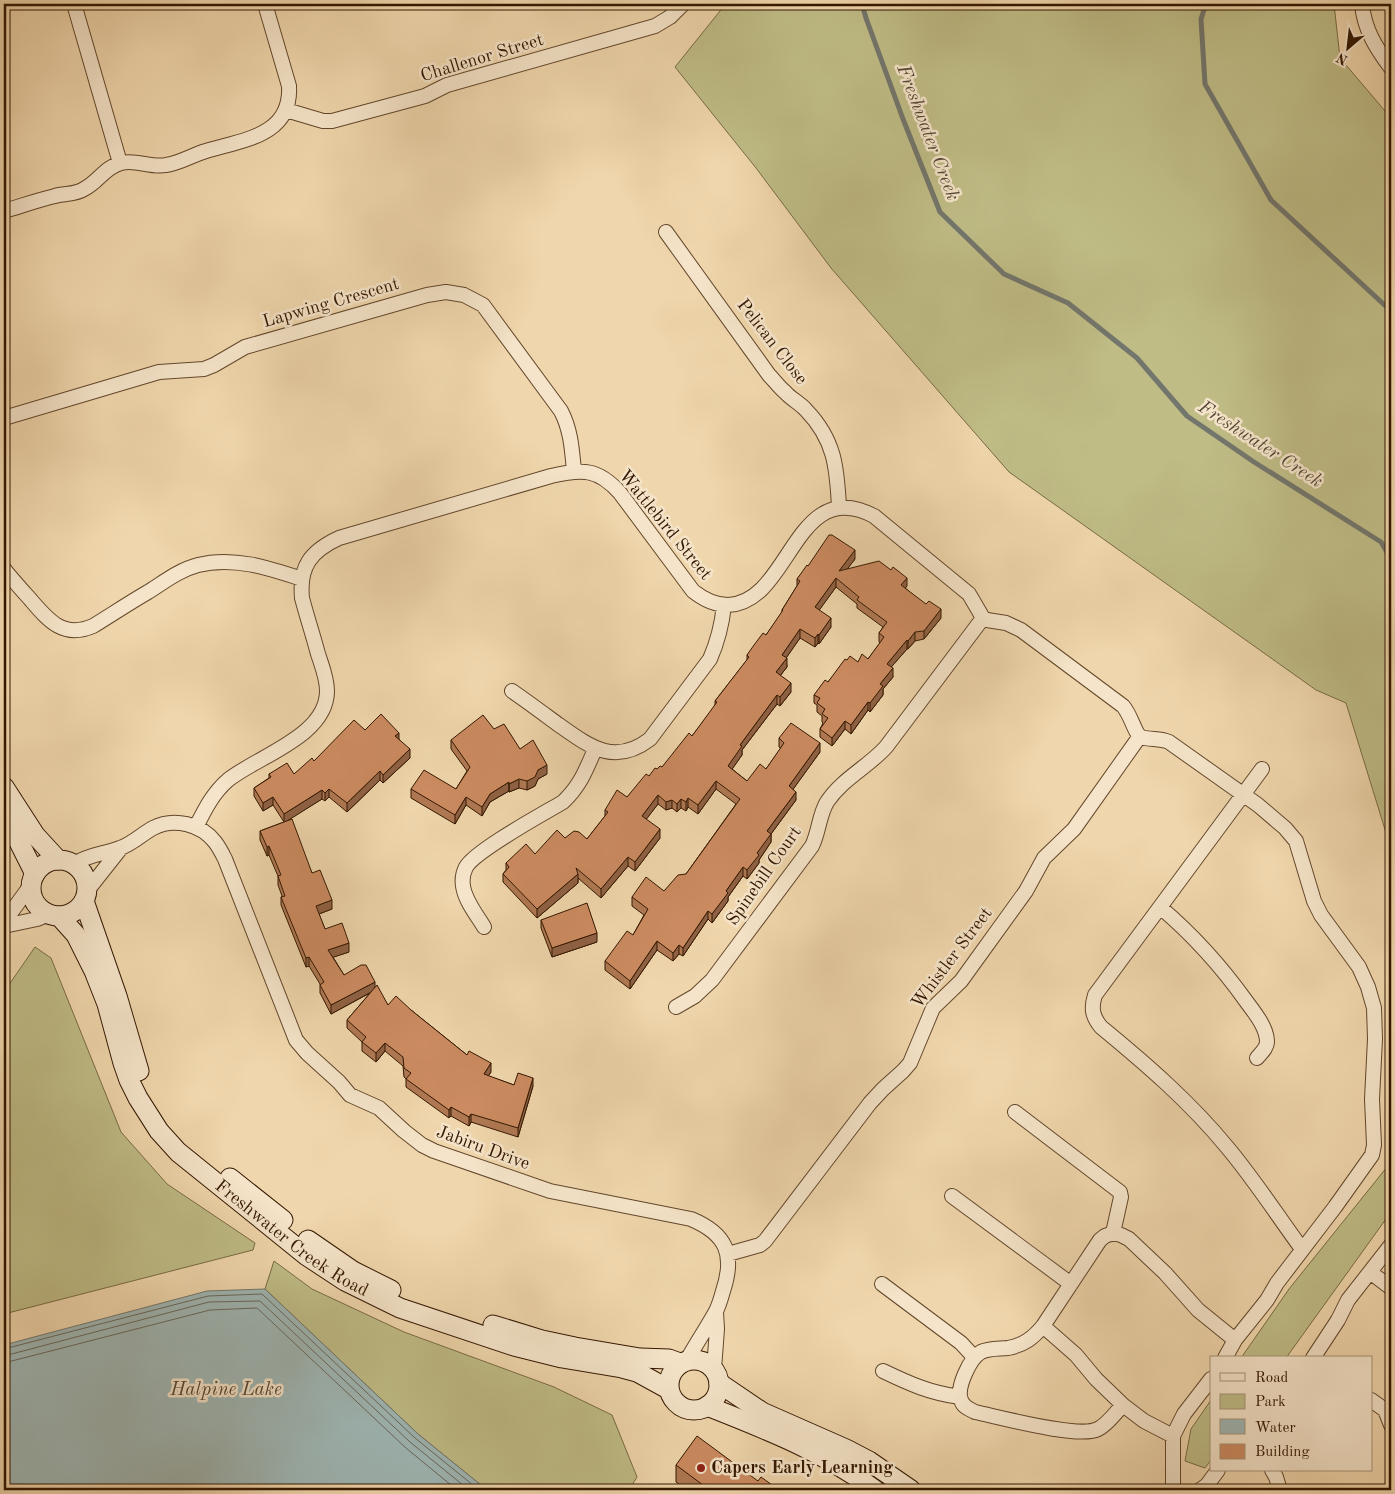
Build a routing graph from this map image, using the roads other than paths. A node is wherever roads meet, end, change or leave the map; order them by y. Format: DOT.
graph roads {
  1 [pos="74,4"];
  2 [pos="265,4"];
  3 [pos="683,4"];
  4 [pos="1362,4"];
  5 [pos="1391,68"];
  6 [pos="286,110"];
  7 [pos="120,163"];
  8 [pos="4,211"];
  9 [pos="666,232"];
  10 [pos="4,418"];
  11 [pos="574,471"];
  12 [pos="839,508"];
  13 [pos="4,569"];
  14 [pos="302,579"];
  15 [pos="724,604"];
  16 [pos="983,618"];
  17 [pos="512,691"];
  18 [pos="1140,736"];
  19 [pos="595,749"];
  20 [pos="1262,769"];
  21 [pos="4,787"];
  22 [pos="1243,795"];
  23 [pos="4,818"];
  24 [pos="196,827"];
  25 [pos="121,848"];
  26 [pos="66,862"];
  27 [pos="33,880"];
  28 [pos="85,896"];
  29 [pos="1160,908"];
  30 [pos="54,915"];
  31 [pos="4,922"];
  32 [pos="4,926"];
  33 [pos="484,927"];
  34 [pos="676,1007"];
  35 [pos="1257,1058"];
  36 [pos="1015,1112"];
  37 [pos="952,1196"];
  38 [pos="1113,1233"];
  39 [pos="1391,1244"];
  40 [pos="1302,1248"];
  41 [pos="728,1254"];
  42 [pos="1370,1272"];
  43 [pos="882,1284"];
  44 [pos="1071,1284"];
  45 [pos="1391,1288"];
  46 [pos="716,1312"];
  47 [pos="1044,1326"];
  48 [pos="1235,1340"];
  49 [pos="1226,1356"];
  50 [pos="1314,1356"];
  51 [pos="974,1357"];
  52 [pos="683,1361"];
  53 [pos="883,1371"];
  54 [pos="717,1376"];
  55 [pos="1210,1380"];
  56 [pos="668,1389"];
  57 [pos="960,1397"];
  58 [pos="1372,1401"];
  59 [pos="1123,1405"];
  60 [pos="707,1406"];
  61 [pos="1391,1425"];
  62 [pos="1173,1436"];
  63 [pos="1217,1472"];
  64 [pos="1273,1472"];
  65 [pos="875,1490"];
  66 [pos="911,1490"];
  67 [pos="1174,1490"];
  68 [pos="1200,1490"];
  69 [pos="1280,1490"];
  1 -- 7 [label="street"];
  2 -- 6 [label="street"];
  3 -- 6 [label="street, Challenor Street"];
  4 -- 5 [label="street"];
  6 -- 7 [label="street"];
  7 -- 8 [label="street"];
  9 -- 12 [label="street, Pelican Close"];
  10 -- 11 [label="street, Lapwing Crescent"];
  11 -- 14 [label="street, Wattlebird Street"];
  11 -- 15 [label="street, Wattlebird Street"];
  12 -- 15 [label="street"];
  12 -- 16 [label="street"];
  13 -- 14 [label="street"];
  14 -- 24 [label="street, Wattlebird Street"];
  15 -- 19 [label="street"];
  16 -- 18 [label="street"];
  16 -- 34 [label="street, Spinebill Court"];
  17 -- 19 [label="street"];
  18 -- 22 [label="street"];
  18 -- 41 [label="street, Whistler Street"];
  19 -- 33 [label="street"];
  20 -- 22 [label="street"];
  21 -- 26 [label="main road"];
  22 -- 29 [label="street"];
  22 -- 40 [label="street"];
  23 -- 27 [label="main road"];
  24 -- 25 [label="street"];
  24 -- 41 [label="street, Jabiru Drive"];
  25 -- 26 [label="street"];
  25 -- 28 [label="street"];
  26 -- 27 [label="main road"];
  26 -- 28 [label="main road"];
  27 -- 30 [label="main road"];
  27 -- 31 [label="street"];
  28 -- 30 [label="main road"];
  28 -- 52 [label="main road, Freshwater Creek Road"];
  29 -- 35 [label="street"];
  29 -- 40 [label="street"];
  30 -- 32 [label="street"];
  30 -- 56 [label="main road, Freshwater Creek Road"];
  36 -- 38 [label="street"];
  37 -- 44 [label="street"];
  38 -- 44 [label="street"];
  38 -- 48 [label="street"];
  39 -- 42 [label="street"];
  40 -- 48 [label="street"];
  41 -- 46 [label="street"];
  42 -- 45 [label="street"];
  42 -- 50 [label="street"];
  43 -- 51 [label="street"];
  44 -- 47 [label="street"];
  46 -- 52 [label="street"];
  46 -- 54 [label="street"];
  47 -- 51 [label="street"];
  47 -- 59 [label="street"];
  48 -- 49 [label="street"];
  51 -- 57 [label="street"];
  52 -- 54 [label="main road"];
  52 -- 56 [label="main road"];
  53 -- 57 [label="street"];
  54 -- 60 [label="main road"];
  54 -- 66 [label="main road"];
  55 -- 62 [label="street"];
  56 -- 60 [label="main road"];
  57 -- 59 [label="street"];
  58 -- 61 [label="street"];
  59 -- 62 [label="street"];
  60 -- 65 [label="main road"];
  62 -- 67 [label="street"];
  63 -- 68 [label="street"];
  64 -- 69 [label="street"];
}
